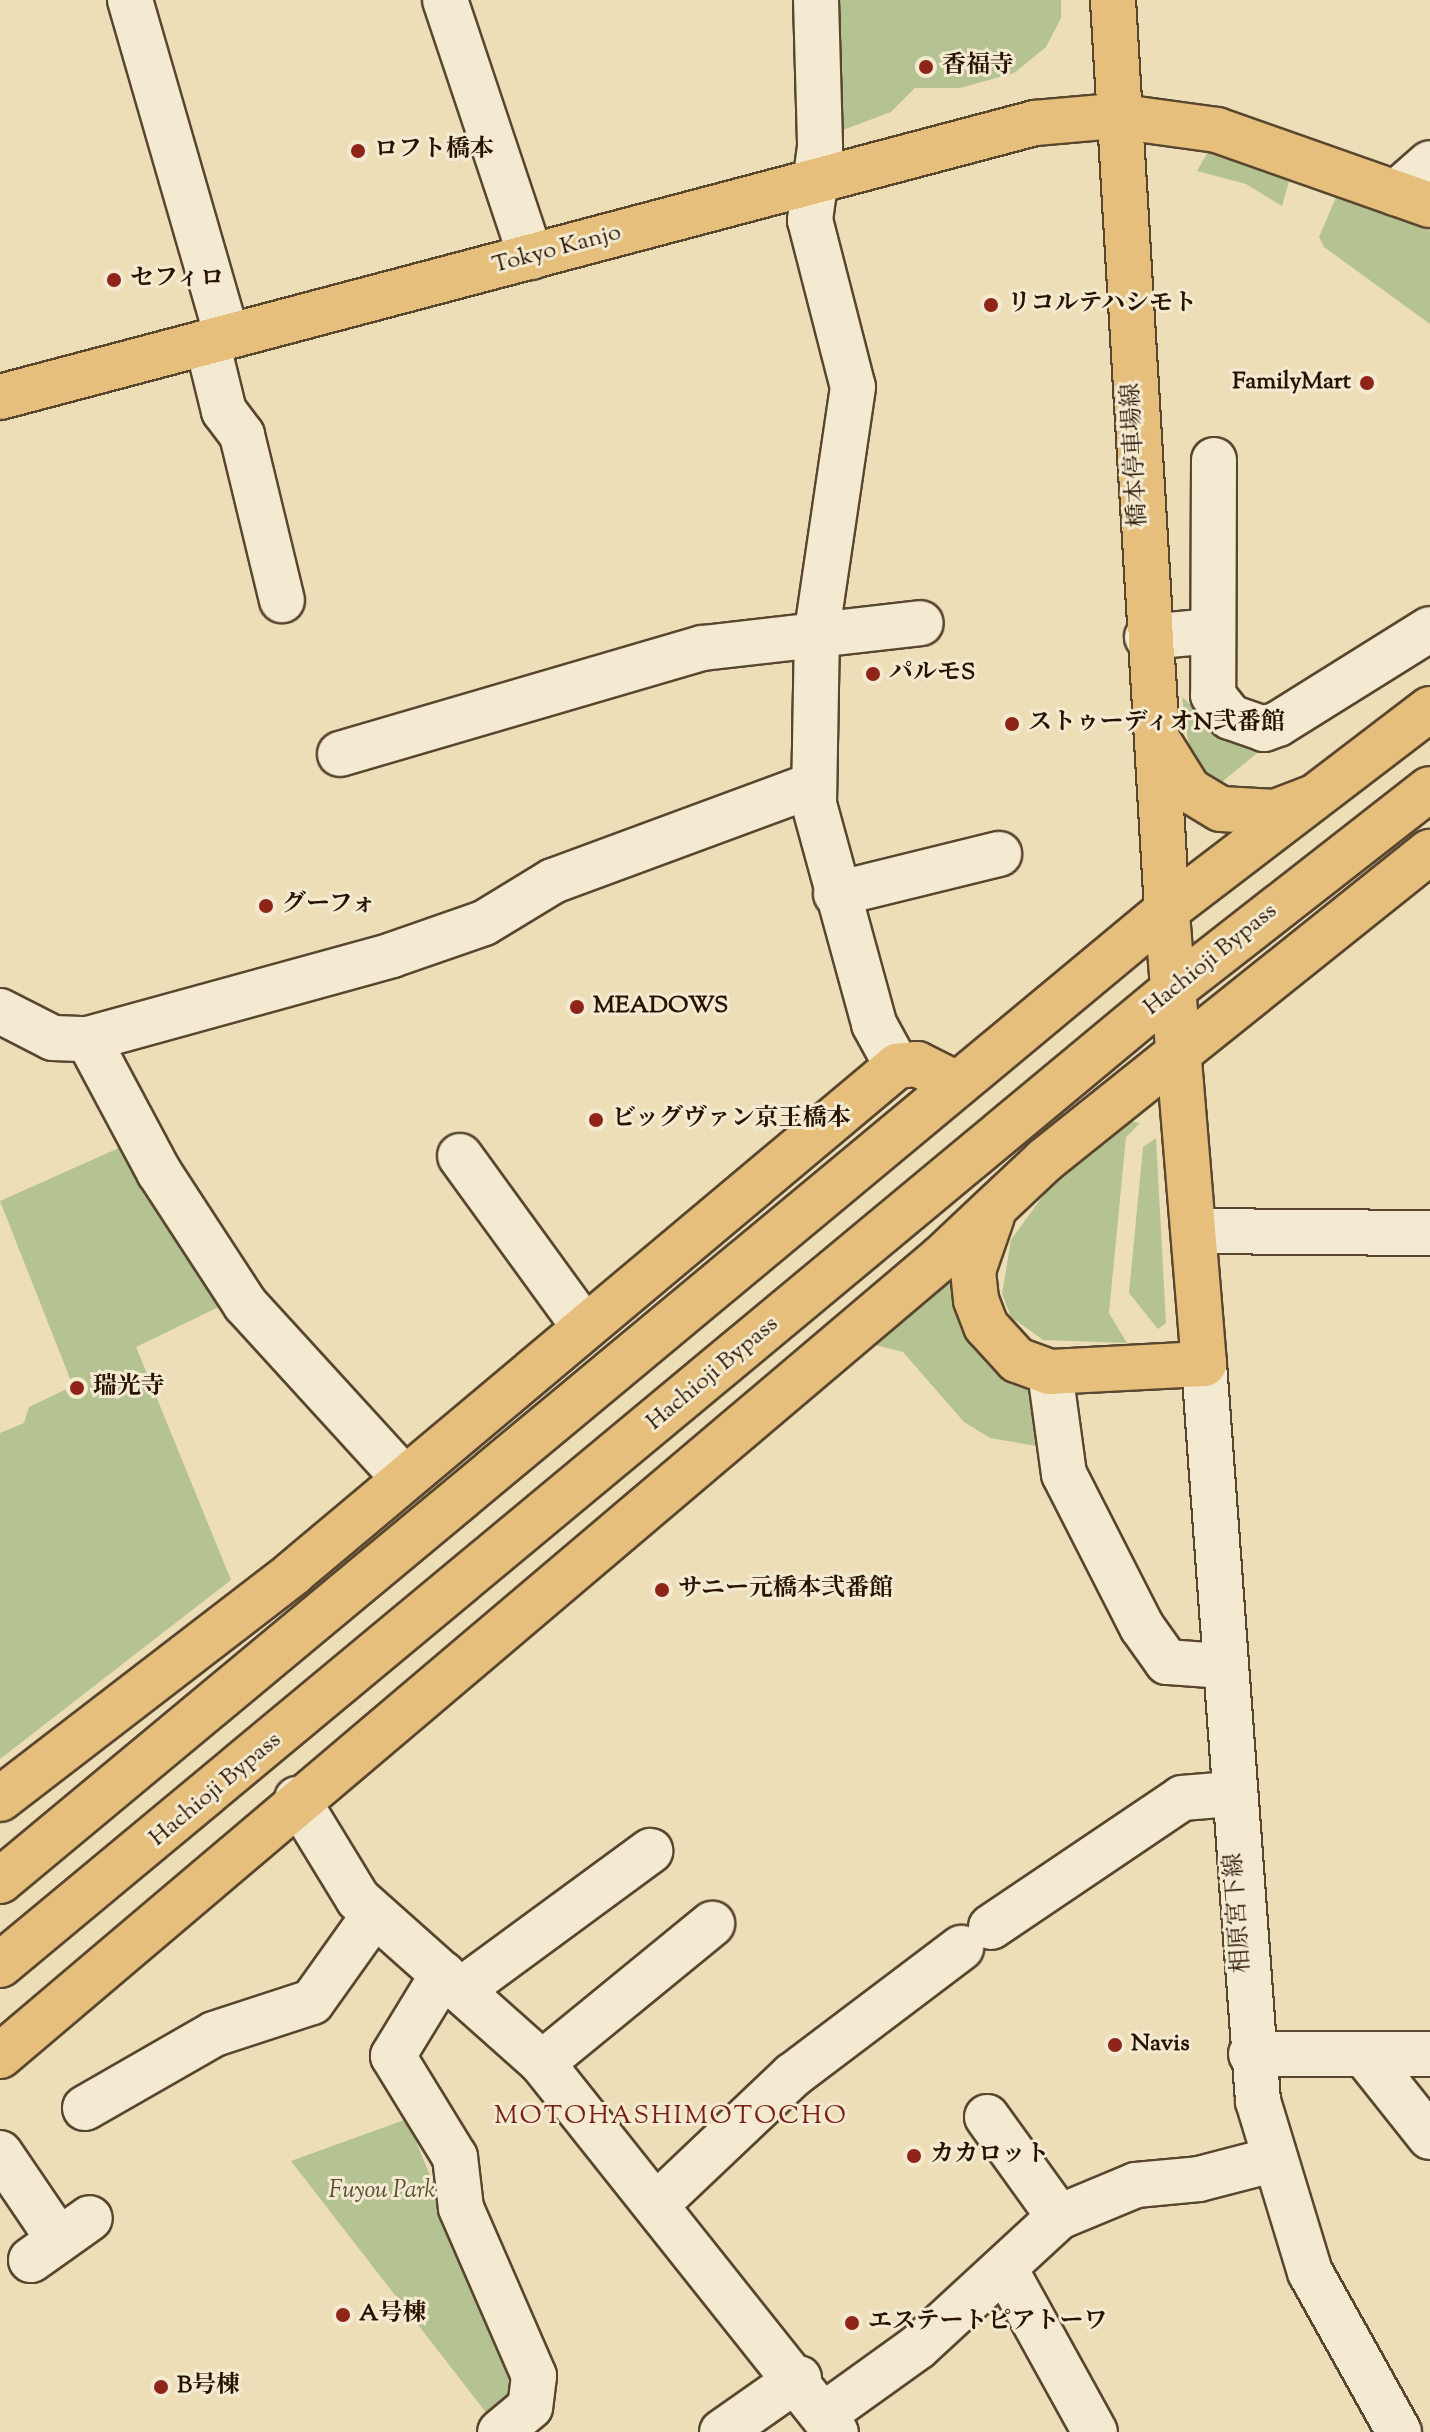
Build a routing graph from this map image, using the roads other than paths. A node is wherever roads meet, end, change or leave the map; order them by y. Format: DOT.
graph roads {
  1 [pos="130,0"];
  2 [pos="445,0"];
  3 [pos="816,0"];
  4 [pos="1113,0"];
  5 [pos="1115,116"];
  6 [pos="1430,163"];
  7 [pos="815,181"];
  8 [pos="1413,199"];
  9 [pos="531,257"];
  10 [pos="217,339"];
  11 [pos="0,397"];
  12 [pos="1214,460"];
  13 [pos="282,600"];
  14 [pos="921,623"];
  15 [pos="1430,629"];
  16 [pos="817,631"];
  17 [pos="1213,631"];
  18 [pos="1147,637"];
  19 [pos="1430,709"];
  20 [pos="1153,730"];
  21 [pos="340,754"];
  22 [pos="813,785"];
  23 [pos="1430,789"];
  24 [pos="1311,798"];
  25 [pos="1430,852"];
  26 [pos="999,854"];
  27 [pos="836,894"];
  28 [pos="1167,910"];
  29 [pos="1175,988"];
  30 [pos="0,1011"];
  31 [pos="88,1039"];
  32 [pos="1181,1047"];
  33 [pos="897,1066"];
  34 [pos="957,1084"];
  35 [pos="460,1156"];
  36 [pos="1013,1188"];
  37 [pos="1195,1231"];
  38 [pos="1430,1233"];
  39 [pos="583,1325"];
  40 [pos="1204,1364"];
  41 [pos="1050,1372"];
  42 [pos="401,1475"];
  43 [pos="497,1554"];
  44 [pos="1223,1666"];
  45 [pos="182,1732"];
  46 [pos="1231,1794"];
  47 [pos="0,1799"];
  48 [pos="297,1799"];
  49 [pos="184,1816"];
  50 [pos="650,1851"];
  51 [pos="0,1854"];
  52 [pos="0,1881"];
  53 [pos="374,1915"];
  54 [pos="712,1924"];
  55 [pos="0,1965"];
  56 [pos="452,1982"];
  57 [pos="0,1989"];
  58 [pos="1251,2054"];
  59 [pos="1364,2054"];
  60 [pos="1430,2054"];
  61 [pos="0,2056"];
  62 [pos="542,2063"];
  63 [pos="85,2108"];
  64 [pos="987,2117"];
  65 [pos="1430,2137"];
  66 [pos="0,2153"];
  67 [pos="1272,2160"];
  68 [pos="658,2203"];
  69 [pos="1059,2217"];
  70 [pos="60,2239"];
  71 [pos="1005,2269"];
  72 [pos="799,2378"];
  73 [pos="831,2423"];
  74 [pos="500,2432"];
  75 [pos="722,2432"];
  76 [pos="1095,2432"];
  77 [pos="1399,2432"];
  1 -- 10 [label="street"];
  2 -- 9 [label="street"];
  3 -- 7 [label="street"];
  4 -- 5 [label="main road, 橋本停車場線"];
  5 -- 7 [label="main road, Tokyo Kanjo"];
  5 -- 8 [label="main road, Tokyo Kanjo"];
  5 -- 18 [label="main road, 橋本停車場線"];
  6 -- 8 [label="street"];
  7 -- 9 [label="main road, Tokyo Kanjo"];
  7 -- 16 [label="street"];
  9 -- 10 [label="main road, Tokyo Kanjo"];
  10 -- 11 [label="main road, Tokyo Kanjo"];
  10 -- 13 [label="street"];
  12 -- 17 [label="street"];
  14 -- 16 [label="street"];
  15 -- 17 [label="street"];
  16 -- 21 [label="street"];
  16 -- 22 [label="street"];
  17 -- 18 [label="street"];
  18 -- 20 [label="main road, 橋本停車場線"];
  19 -- 24 [label="main road"];
  20 -- 24 [label="main road"];
  20 -- 28 [label="main road, 橋本停車場線"];
  22 -- 27 [label="street"];
  22 -- 31 [label="street"];
  23 -- 29 [label="main road, Hachioji Bypass"];
  24 -- 28 [label="main road"];
  25 -- 32 [label="main road"];
  26 -- 27 [label="street"];
  27 -- 33 [label="street"];
  28 -- 29 [label="main road, 橋本停車場線"];
  28 -- 34 [label="main road"];
  29 -- 32 [label="main road, 橋本停車場線"];
  29 -- 43 [label="main road, Hachioji Bypass"];
  30 -- 31 [label="street"];
  31 -- 42 [label="street"];
  32 -- 36 [label="main road"];
  32 -- 37 [label="main road, 橋本停車場線"];
  33 -- 34 [label="main road"];
  33 -- 39 [label="main road"];
  34 -- 45 [label="main road"];
  35 -- 39 [label="street"];
  36 -- 41 [label="main road"];
  36 -- 43 [label="main road"];
  36 -- 48 [label="main road"];
  37 -- 38 [label="street"];
  37 -- 40 [label="main road, 橋本停車場線"];
  39 -- 42 [label="main road"];
  40 -- 41 [label="main road"];
  40 -- 44 [label="street, 相原宮下線"];
  41 -- 44 [label="street"];
  42 -- 47 [label="main road"];
  43 -- 49 [label="main road, Hachioji Bypass"];
  44 -- 46 [label="street, 相原宮下線"];
  45 -- 51 [label="main road"];
  45 -- 52 [label="main road"];
  46 -- 58 [label="street, 相原宮下線"];
  46 -- 68 [label="street"];
  48 -- 53 [label="street"];
  48 -- 61 [label="main road"];
  49 -- 55 [label="main road, Hachioji Bypass"];
  49 -- 57 [label="main road"];
  50 -- 56 [label="street"];
  53 -- 56 [label="street"];
  53 -- 63 [label="street"];
  54 -- 62 [label="street"];
  56 -- 62 [label="street"];
  56 -- 74 [label="street"];
  58 -- 59 [label="street"];
  58 -- 67 [label="street, 相原宮下線"];
  59 -- 60 [label="street"];
  59 -- 65 [label="street"];
  62 -- 68 [label="street"];
  64 -- 69 [label="street"];
  66 -- 70 [label="street"];
  67 -- 69 [label="street"];
  67 -- 77 [label="street, 相原宮下線"];
  68 -- 72 [label="street"];
  69 -- 71 [label="street"];
  71 -- 73 [label="street"];
  71 -- 76 [label="street"];
  72 -- 73 [label="street"];
  72 -- 75 [label="street"];
}
